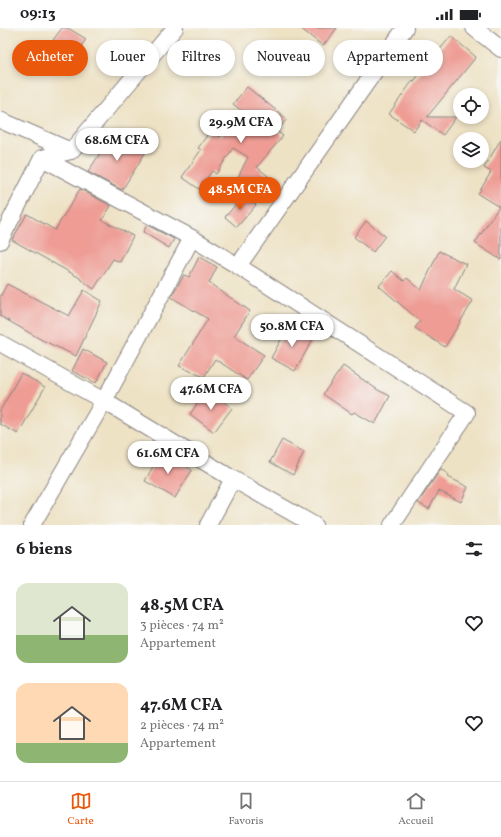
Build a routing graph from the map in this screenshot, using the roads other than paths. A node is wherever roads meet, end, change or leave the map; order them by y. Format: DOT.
graph roads {
  1 [pos="175,28"];
  2 [pos="405,28"];
  3 [pos="474,28"];
  4 [pos="500,46"];
  5 [pos="0,120"];
  6 [pos="70,152"];
  7 [pos="42,158"];
  8 [pos="192,238"];
  9 [pos="0,241"];
  10 [pos="238,266"];
  11 [pos="0,343"];
  12 [pos="104,401"];
  13 [pos="233,480"];
  14 [pos="32,525"];
  15 [pos="208,525"];
  16 [pos="314,525"];
  17 [pos="392,525"];
  1 -- 6 [label="street"];
  2 -- 10 [label="street"];
  3 -- 4 [label="street"];
  5 -- 6 [label="street"];
  6 -- 7 [label="street"];
  7 -- 8 [label="street"];
  7 -- 9 [label="street"];
  8 -- 10 [label="street"];
  8 -- 12 [label="street"];
  10 -- 17 [label="street"];
  11 -- 12 [label="street"];
  12 -- 13 [label="street"];
  12 -- 14 [label="street"];
  13 -- 15 [label="street"];
  13 -- 16 [label="street"];
}
